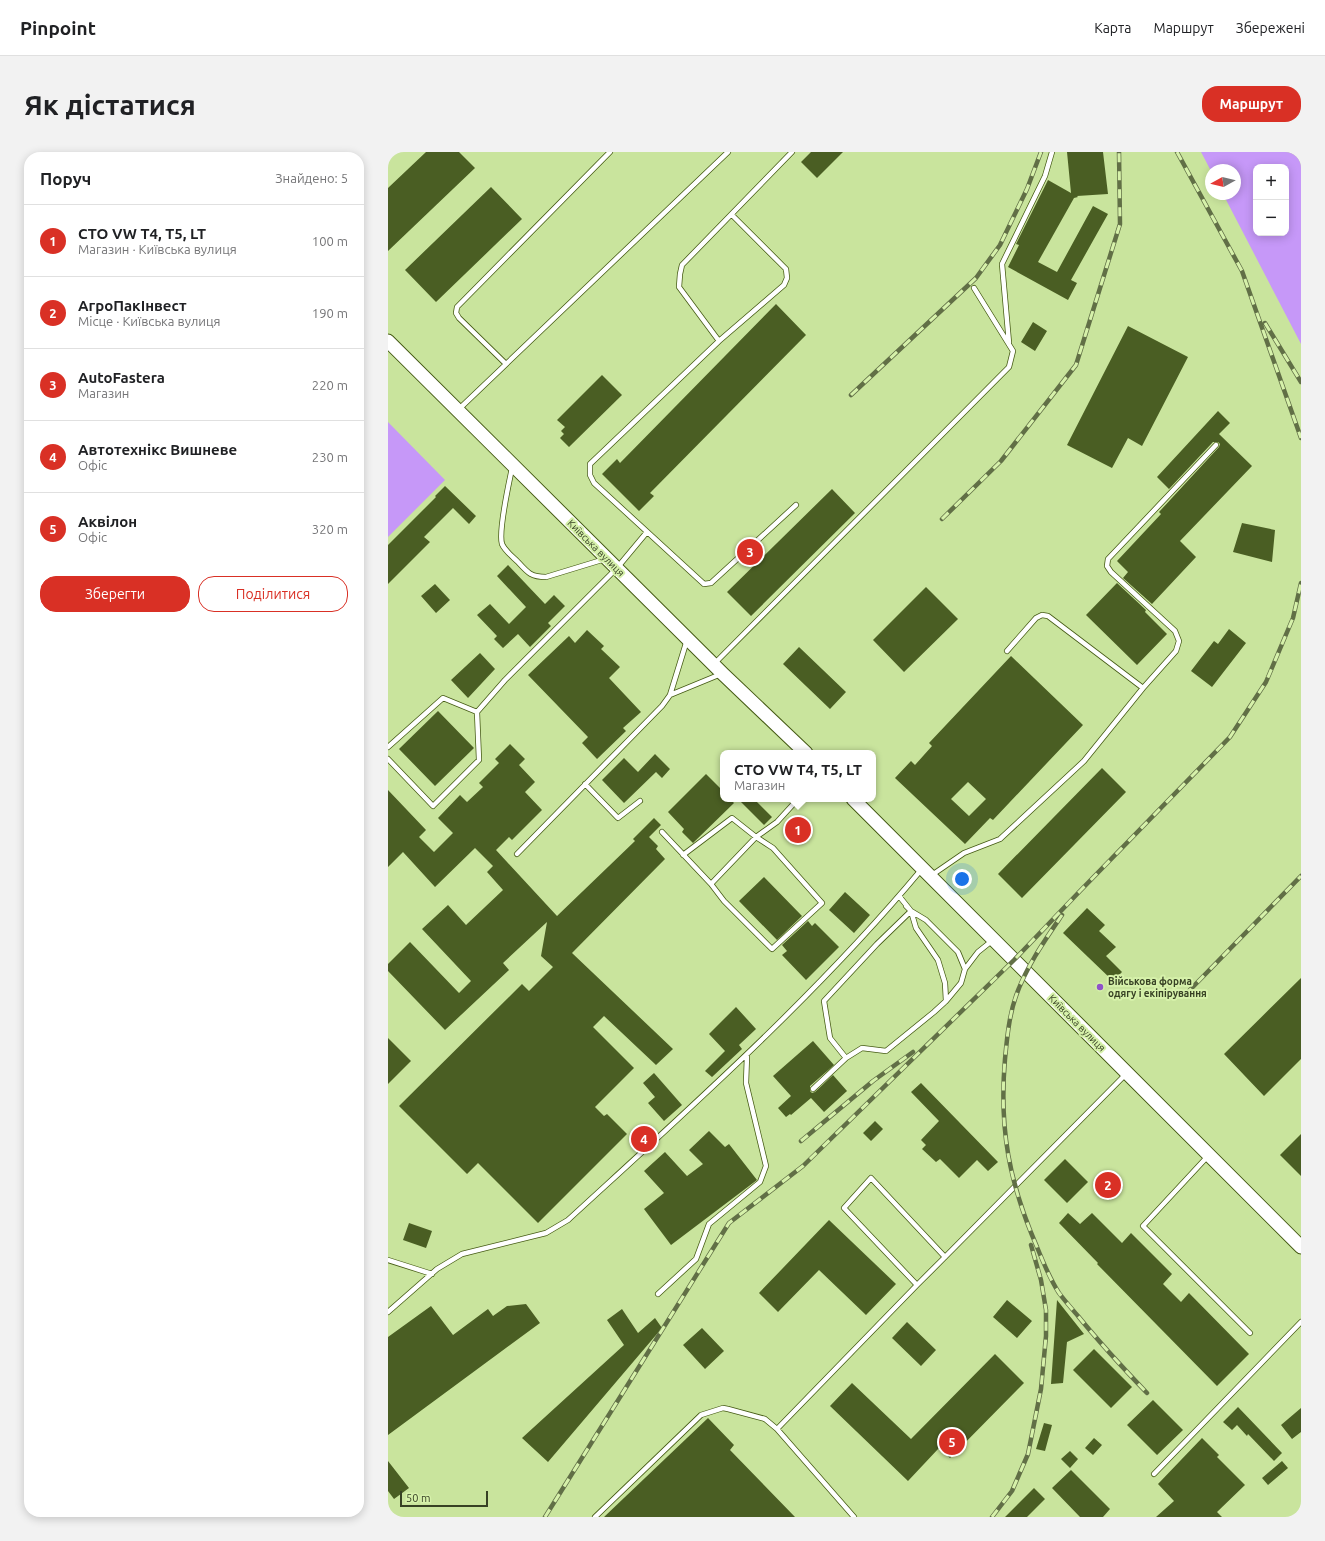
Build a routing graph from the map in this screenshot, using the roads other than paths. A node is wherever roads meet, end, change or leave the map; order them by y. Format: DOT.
graph roads {
  1 [pos="610,152"];
  2 [pos="728,152"];
  3 [pos="792,152"];
  4 [pos="1052,152"];
  5 [pos="732,214"];
  6 [pos="974,288"];
  7 [pos="388,341"];
  8 [pos="719,341"];
  9 [pos="1009,344"];
  10 [pos="506,364"];
  11 [pos="458,410"];
  12 [pos="1216,445"];
  13 [pos="513,464"];
  14 [pos="796,505"];
  15 [pos="647,532"];
  16 [pos="607,558"];
  17 [pos="617,568"];
  18 [pos="688,638"];
  19 [pos="1008,651"];
  20 [pos="718,669"];
  21 [pos="1143,688"];
  22 [pos="670,695"];
  23 [pos="477,712"];
  24 [pos="388,747"];
  25 [pos="803,750"];
  26 [pos="388,759"];
  27 [pos="585,784"];
  28 [pos="640,801"];
  29 [pos="795,802"];
  30 [pos="856,802"];
  31 [pos="662,832"];
  32 [pos="756,838"];
  33 [pos="517,854"];
  34 [pos="683,855"];
  35 [pos="926,872"];
  36 [pos="711,884"];
  37 [pos="899,896"];
  38 [pos="911,911"];
  39 [pos="993,940"];
  40 [pos="966,969"];
  41 [pos="946,1001"];
  42 [pos="747,1056"];
  43 [pos="846,1058"];
  44 [pos="1127,1072"];
  45 [pos="813,1089"];
  46 [pos="1209,1155"];
  47 [pos="1301,1247"];
  48 [pos="945,1257"];
  49 [pos="388,1260"];
  50 [pos="432,1274"];
  51 [pos="917,1285"];
  52 [pos="658,1294"];
  53 [pos="388,1312"];
  54 [pos="1301,1322"];
  55 [pos="1250,1334"];
  56 [pos="777,1429"];
  57 [pos="1154,1474"];
  58 [pos="594,1517"];
  59 [pos="854,1517"];
  1 -- 10 [label="lane"];
  2 -- 10 [label="lane"];
  3 -- 5 [label="lane"];
  4 -- 9 [label="lane"];
  5 -- 8 [label="lane"];
  5 -- 8 [label="lane"];
  6 -- 9 [label="lane"];
  7 -- 11 [label="main road, Київська вулиця"];
  8 -- 15 [label="lane"];
  9 -- 20 [label="lane"];
  10 -- 11 [label="lane"];
  11 -- 13 [label="main road, Київська вулиця"];
  12 -- 21 [label="lane"];
  13 -- 16 [label="main road, Київська вулиця"];
  13 -- 16 [label="lane"];
  14 -- 15 [label="lane"];
  15 -- 17 [label="lane"];
  16 -- 17 [label="main road, Київська вулиця"];
  17 -- 18 [label="main road, Київська вулиця"];
  17 -- 23 [label="lane"];
  18 -- 20 [label="main road, Київська вулиця"];
  18 -- 22 [label="lane"];
  19 -- 21 [label="lane"];
  20 -- 22 [label="lane"];
  20 -- 25 [label="main road, Київська вулиця"];
  21 -- 35 [label="lane"];
  22 -- 27 [label="lane"];
  23 -- 24 [label="lane"];
  23 -- 26 [label="lane"];
  27 -- 28 [label="lane"];
  27 -- 33 [label="lane"];
  29 -- 32 [label="lane"];
  30 -- 35 [label="main road, Київська вулиця"];
  31 -- 34 [label="lane"];
  32 -- 34 [label="lane"];
  32 -- 36 [label="lane"];
  32 -- 36 [label="lane"];
  34 -- 36 [label="lane"];
  35 -- 37 [label="lane"];
  35 -- 39 [label="main road, Київська вулиця"];
  37 -- 38 [label="lane"];
  37 -- 42 [label="lane"];
  38 -- 40 [label="lane"];
  38 -- 41 [label="lane"];
  38 -- 43 [label="lane"];
  39 -- 40 [label="lane"];
  39 -- 44 [label="main road, Київська вулиця"];
  40 -- 41 [label="lane"];
  41 -- 43 [label="lane"];
  42 -- 50 [label="lane"];
  42 -- 52 [label="lane"];
  43 -- 45 [label="lane"];
  44 -- 46 [label="main road, Київська вулиця"];
  44 -- 48 [label="lane"];
  46 -- 47 [label="main road, Київська вулиця"];
  46 -- 55 [label="lane"];
  48 -- 51 [label="lane"];
  48 -- 51 [label="lane"];
  49 -- 50 [label="lane"];
  50 -- 53 [label="lane"];
  51 -- 56 [label="lane"];
  54 -- 57 [label="lane"];
  56 -- 58 [label="lane"];
  56 -- 59 [label="lane"];
}
